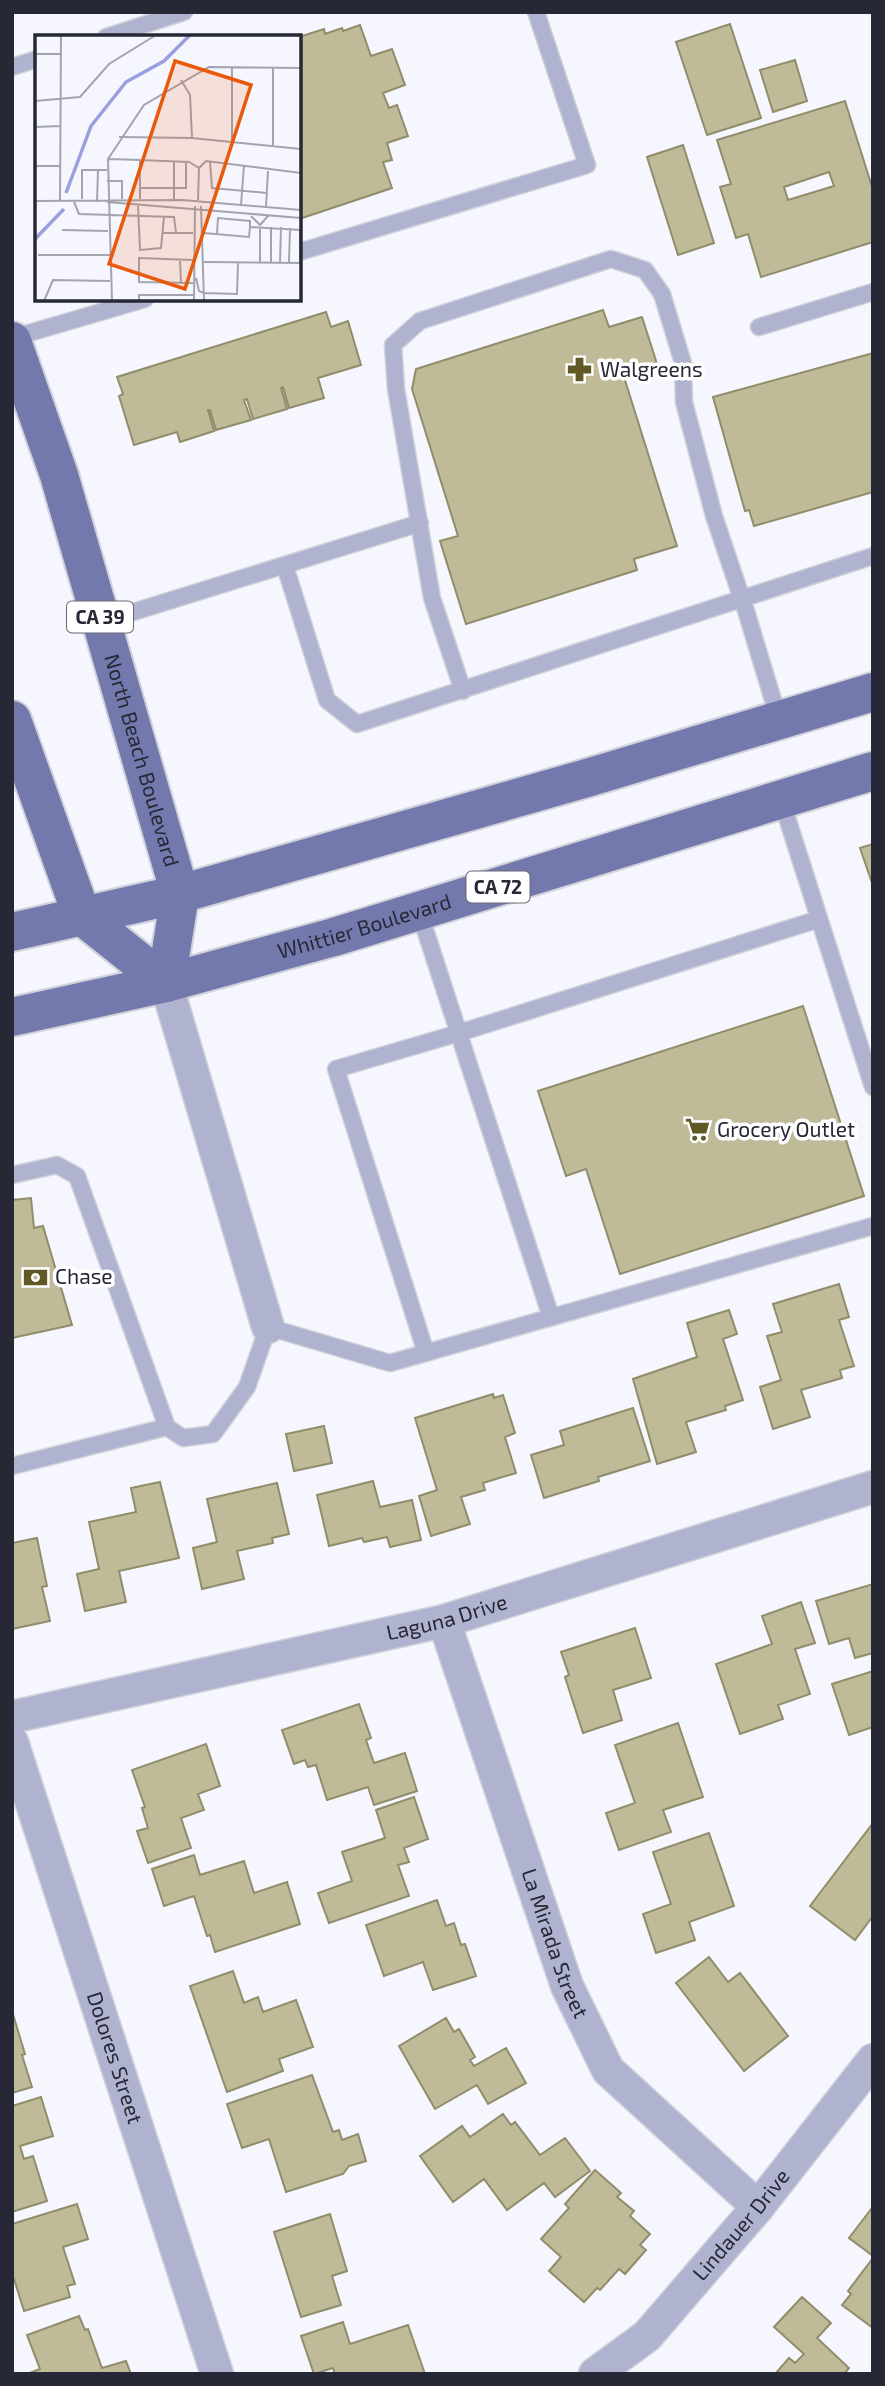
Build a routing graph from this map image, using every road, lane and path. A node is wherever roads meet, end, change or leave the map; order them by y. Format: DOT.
graph roads {
  1 [pos="184,12"];
  2 [pos="536,12"];
  3 [pos="112,35"];
  4 [pos="35,60"];
  5 [pos="12,67"];
  6 [pos="301,252"];
  7 [pos="873,292"];
  8 [pos="139,301"];
  9 [pos="759,327"];
  10 [pos="12,340"];
  11 [pos="419,523"];
  12 [pos="873,556"];
  13 [pos="285,566"];
  14 [pos="742,598"];
  15 [pos="101,622"];
  16 [pos="463,691"];
  17 [pos="873,692"];
  18 [pos="12,720"];
  19 [pos="779,720"];
  20 [pos="873,771"];
  21 [pos="781,799"];
  22 [pos="180,894"];
  23 [pos="419,911"];
  24 [pos="82,916"];
  25 [pos="819,919"];
  26 [pos="12,932"];
  27 [pos="166,983"];
  28 [pos="12,1017"];
  29 [pos="458,1033"];
  30 [pos="873,1087"];
  31 [pos="12,1175"];
  32 [pos="873,1226"];
  33 [pos="551,1317"];
  34 [pos="268,1327"];
  35 [pos="426,1353"];
  36 [pos="167,1427"];
  37 [pos="12,1466"];
  38 [pos="873,1487"];
  39 [pos="444,1621"];
  40 [pos="12,1717"];
  41 [pos="12,1742"];
  42 [pos="873,2060"];
  43 [pos="758,2207"];
  44 [pos="217,2374"];
  45 [pos="595,2374"];
  1 -- 3 [label="lane"];
  2 -- 6 [label="lane"];
  4 -- 5 [label="lane"];
  7 -- 9 [label="lane"];
  8 -- 10 [label="lane"];
  10 -- 15 [label="main road, North Beach Boulevard / CA 39"];
  11 -- 13 [label="lane"];
  11 -- 14 [label="lane"];
  11 -- 16 [label="lane"];
  12 -- 14 [label="lane"];
  13 -- 15 [label="lane"];
  13 -- 16 [label="lane"];
  14 -- 16 [label="lane"];
  14 -- 19 [label="lane"];
  15 -- 22 [label="main road, North Beach Boulevard / CA 39"];
  17 -- 19 [label="main road"];
  18 -- 24 [label="main road"];
  19 -- 22 [label="main road"];
  20 -- 21 [label="main road, Whittier Boulevard / CA 72"];
  21 -- 23 [label="main road, Whittier Boulevard / CA 72"];
  21 -- 25 [label="lane"];
  22 -- 24 [label="main road"];
  22 -- 27 [label="main road, North Beach Boulevard / CA 39"];
  23 -- 27 [label="main road, Whittier Boulevard / CA 72"];
  23 -- 29 [label="lane"];
  24 -- 26 [label="main road"];
  24 -- 27 [label="main road"];
  25 -- 29 [label="lane"];
  25 -- 30 [label="lane"];
  27 -- 28 [label="main road, Whittier Boulevard"];
  27 -- 34 [label="street, North Beach Boulevard"];
  29 -- 33 [label="lane"];
  29 -- 35 [label="lane"];
  31 -- 36 [label="lane"];
  32 -- 33 [label="lane"];
  33 -- 35 [label="lane"];
  34 -- 35 [label="lane"];
  34 -- 36 [label="lane"];
  36 -- 37 [label="lane"];
  38 -- 39 [label="street, Laguna Drive"];
  39 -- 40 [label="street, Laguna Drive"];
  39 -- 43 [label="street, La Mirada Street"];
  41 -- 44 [label="street, Dolores Street"];
  42 -- 43 [label="street, Lindauer Drive"];
  43 -- 45 [label="street, Lindauer Drive"];
}
